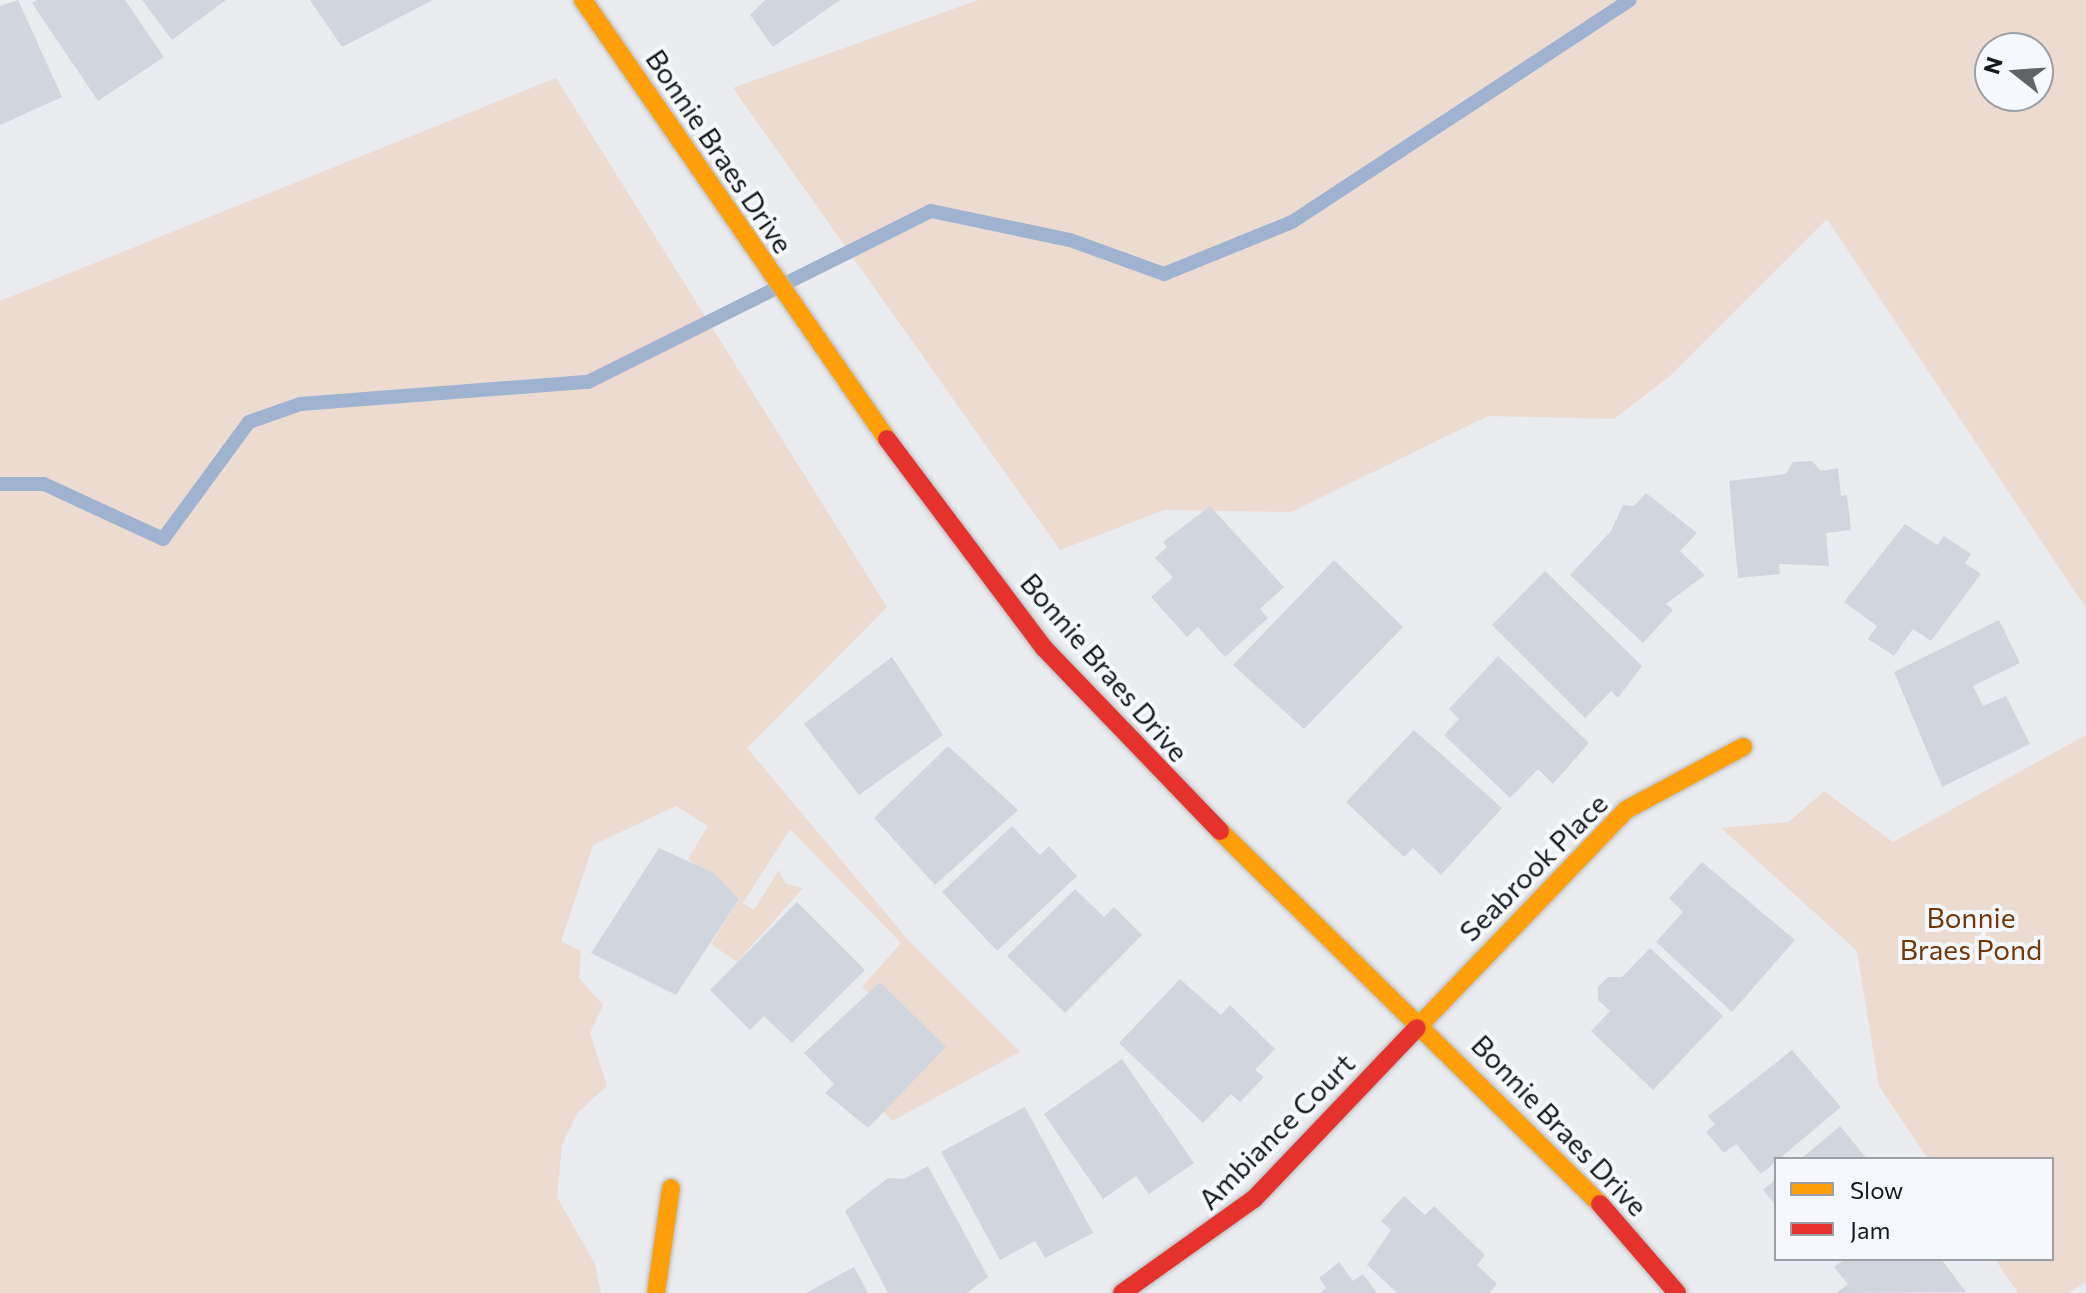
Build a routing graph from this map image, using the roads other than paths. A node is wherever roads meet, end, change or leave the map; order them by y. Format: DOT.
graph roads {
  1 [pos="583,0"];
  2 [pos="1743,747"];
  3 [pos="1420,1024"];
  4 [pos="671,1188"];
  5 [pos="656,1293"];
  6 [pos="1122,1293"];
  7 [pos="1677,1293"];
  1 -- 3 [label="street, Bonnie Braes Drive"];
  2 -- 3 [label="street, Seabrook Place"];
  3 -- 6 [label="street, Ambiance Court"];
  3 -- 7 [label="street, Bonnie Braes Drive"];
  4 -- 5 [label="street"];
}
